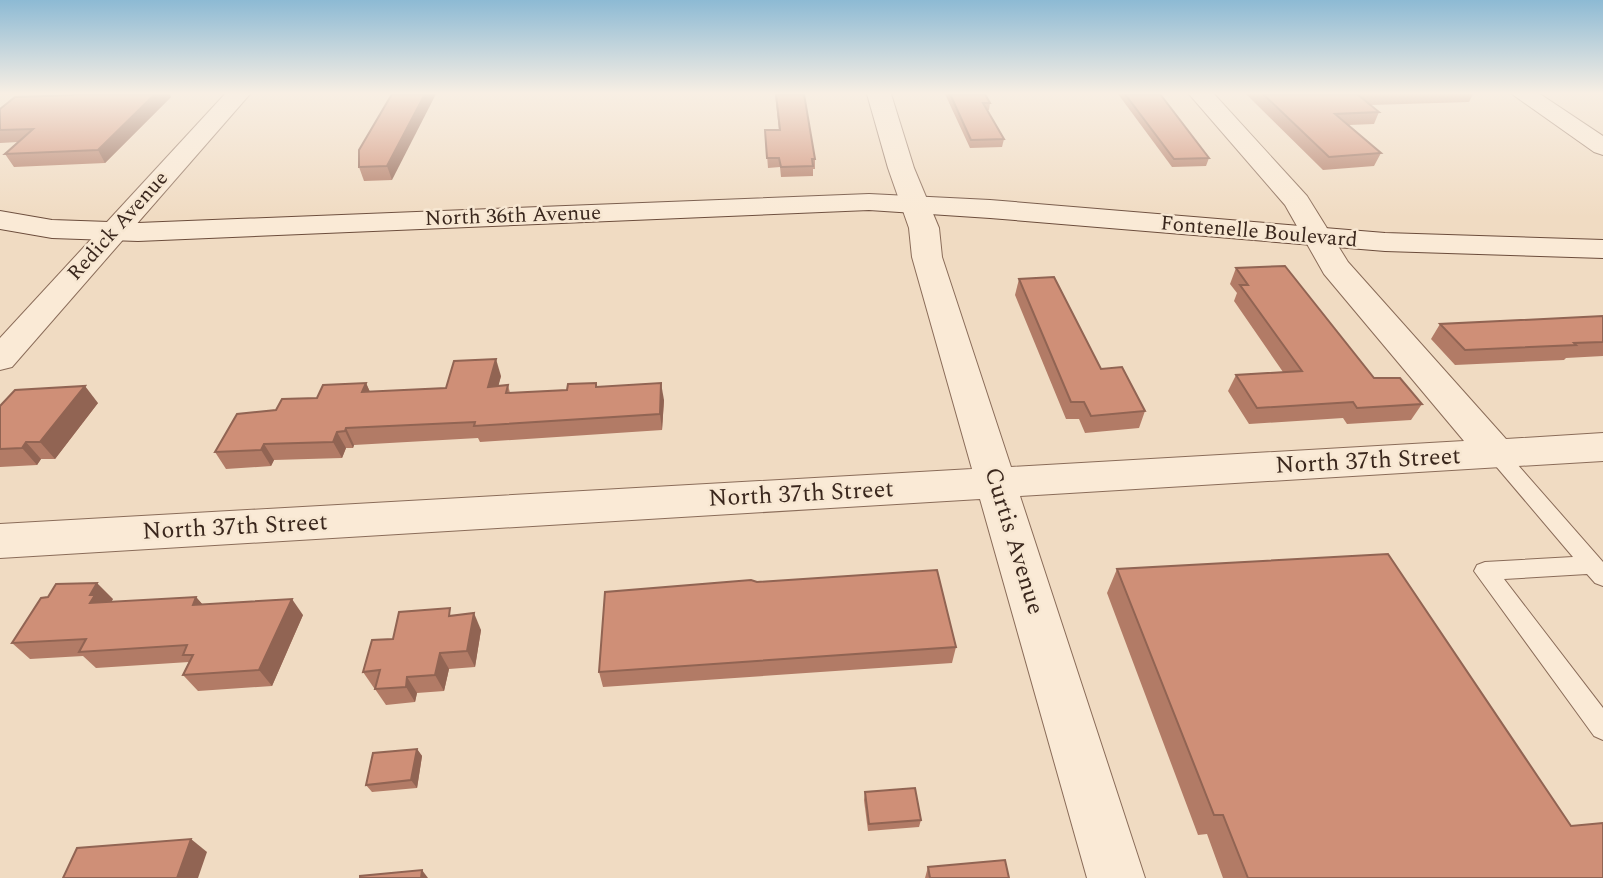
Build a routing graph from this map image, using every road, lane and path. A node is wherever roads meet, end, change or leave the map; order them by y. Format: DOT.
graph roads {
  1 [pos="201,135"];
  2 [pos="892,135"];
  3 [pos="1237,135"];
  4 [pos="1585,135"];
  5 [pos="1603,147"];
  6 [pos="915,205"];
  7 [pos="0,220"];
  8 [pos="111,233"];
  9 [pos="1319,237"];
  10 [pos="1603,249"];
  11 [pos="0,359"];
  12 [pos="1603,447"];
  13 [pos="1496,453"];
  14 [pos="996,482"];
  15 [pos="0,541"];
  16 [pos="1598,571"];
  17 [pos="1603,728"];
  18 [pos="1116,878"];
  1 -- 8 [label="street, Redick Avenue"];
  2 -- 6 [label="street, Curtis Avenue"];
  3 -- 9 [label="street"];
  4 -- 5 [label="street"];
  6 -- 8 [label="street, North 36th Avenue"];
  6 -- 9 [label="street, Fontenelle Boulevard"];
  6 -- 14 [label="street, Curtis Avenue"];
  7 -- 8 [label="street, North 36th Avenue"];
  8 -- 11 [label="street, Redick Avenue"];
  9 -- 10 [label="street, Fontenelle Boulevard"];
  9 -- 13 [label="street"];
  12 -- 13 [label="street, North 37th Street"];
  13 -- 14 [label="street, North 37th Street"];
  13 -- 16 [label="lane"];
  14 -- 15 [label="street, North 37th Street"];
  14 -- 18 [label="street, Curtis Avenue"];
  16 -- 17 [label="lane"];
}
